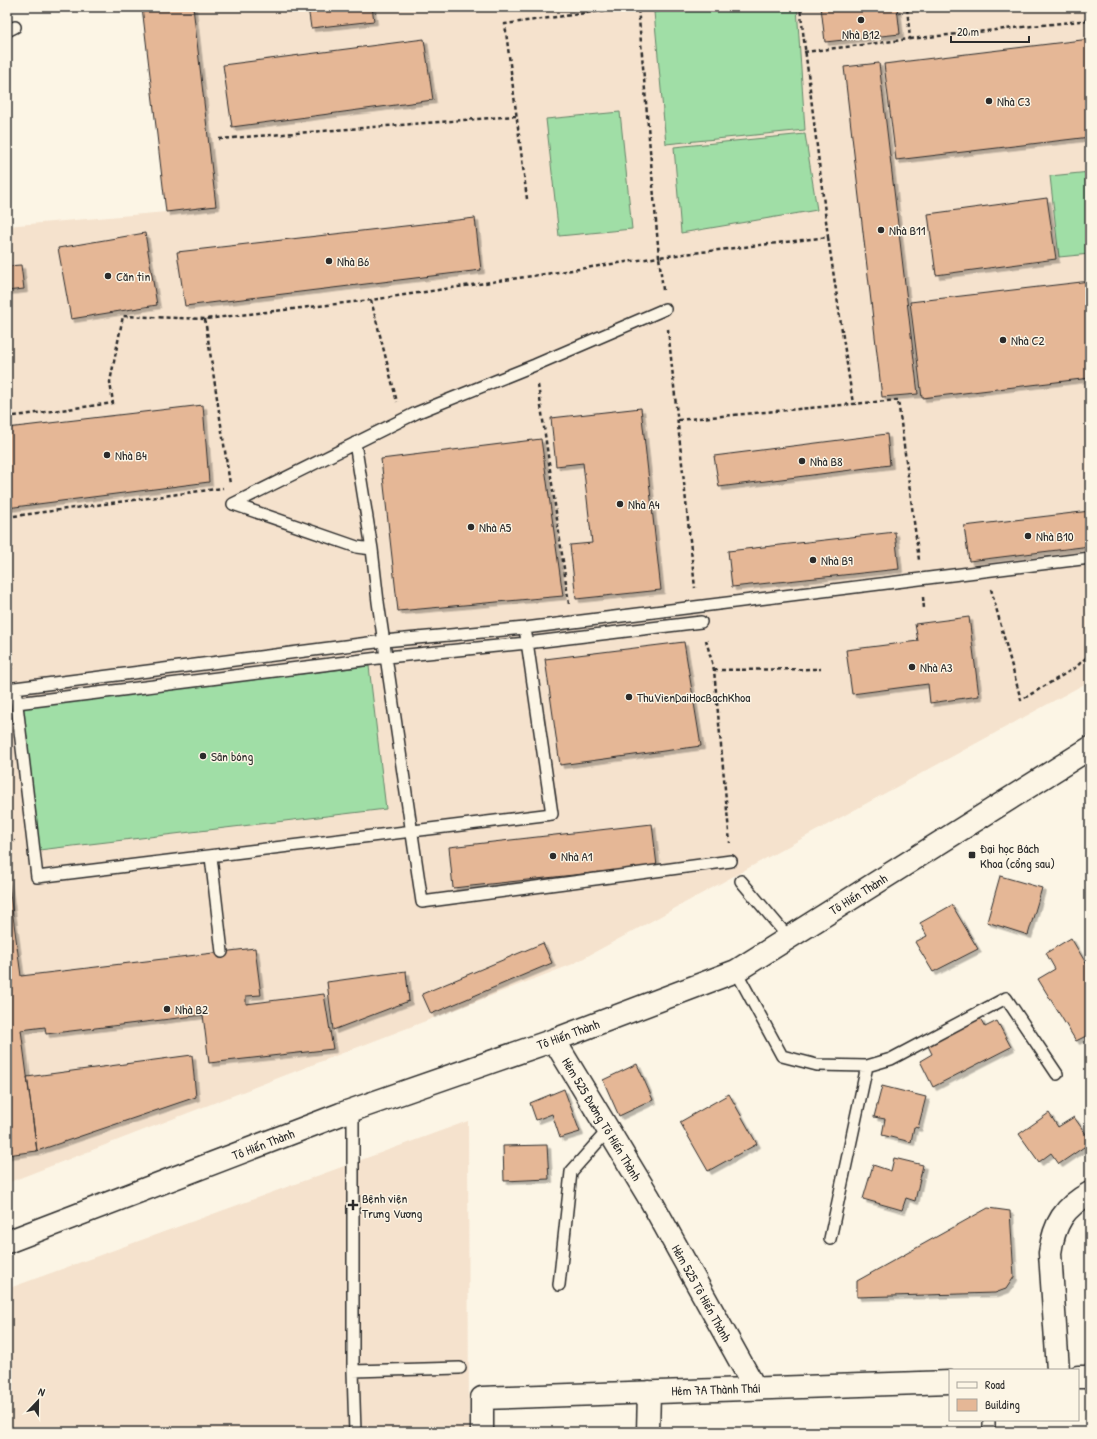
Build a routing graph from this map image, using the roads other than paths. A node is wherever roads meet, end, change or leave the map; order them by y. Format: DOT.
graph roads {
  1 [pos="666,309"];
  2 [pos="355,443"];
  3 [pos="372,549"];
  4 [pos="1090,558"];
  5 [pos="701,622"];
  6 [pos="525,628"];
  7 [pos="384,641"];
  8 [pos="527,643"];
  9 [pos="387,656"];
  10 [pos="11,688"];
  11 [pos="17,703"];
  12 [pos="1090,748"];
  13 [pos="411,832"];
  14 [pos="211,857"];
  15 [pos="731,861"];
  16 [pos="742,881"];
  17 [pos="789,938"];
  18 [pos="222,952"];
  19 [pos="736,971"];
  20 [pos="554,1040"];
  21 [pos="866,1066"];
  22 [pos="1057,1074"];
  23 [pos="353,1111"];
  24 [pos="609,1129"];
  25 [pos="1090,1193"];
  26 [pos="650,1199"];
  27 [pos="830,1239"];
  28 [pos="7,1242"];
  29 [pos="559,1285"];
  30 [pos="460,1368"];
  31 [pos="1058,1369"];
  32 [pos="353,1372"];
  33 [pos="1079,1377"];
  34 [pos="1090,1377"];
  35 [pos="949,1382"];
  36 [pos="755,1388"];
  37 [pos="649,1392"];
  38 [pos="989,1421"];
  39 [pos="355,1432"];
  40 [pos="482,1432"];
  41 [pos="648,1432"];
  42 [pos="989,1432"];
  1 -- 2 [label="lane"];
  2 -- 3 [label="lane"];
  2 -- 3 [label="lane"];
  3 -- 7 [label="lane"];
  4 -- 6 [label="lane"];
  5 -- 8 [label="lane"];
  6 -- 7 [label="lane"];
  6 -- 8 [label="lane"];
  7 -- 9 [label="lane"];
  7 -- 10 [label="lane"];
  8 -- 9 [label="lane"];
  8 -- 13 [label="lane"];
  9 -- 11 [label="lane"];
  9 -- 13 [label="lane"];
  10 -- 11 [label="lane"];
  11 -- 14 [label="lane"];
  12 -- 17 [label="main road, Tô Hiến Thành"];
  13 -- 14 [label="lane"];
  13 -- 15 [label="lane"];
  14 -- 18 [label="lane"];
  16 -- 17 [label="lane"];
  17 -- 19 [label="main road, Tô Hiến Thành"];
  19 -- 20 [label="main road, Tô Hiến Thành"];
  19 -- 21 [label="lane"];
  20 -- 23 [label="main road, Tô Hiến Thành"];
  20 -- 24 [label="main road, Hẻm 525 Đường Tô Hiến Thành"];
  21 -- 22 [label="lane"];
  21 -- 27 [label="lane"];
  23 -- 28 [label="main road, Tô Hiến Thành"];
  23 -- 32 [label="lane"];
  24 -- 26 [label="main road, Hẻm 525 Đường Tô Hiến Thành"];
  24 -- 29 [label="lane"];
  25 -- 31 [label="main road"];
  26 -- 36 [label="main road, Hẻm 525 Tô Hiến Thành"];
  30 -- 32 [label="lane"];
  32 -- 39 [label="lane"];
  33 -- 34 [label="main road"];
  35 -- 36 [label="main road, Hẻm 7A Thành Thái"];
  36 -- 37 [label="main road, Hẻm 7A Thành Thái"];
  37 -- 40 [label="main road, Hẻm 7A Thành Thái"];
  37 -- 41 [label="main road"];
  38 -- 42 [label="lane"];
}
